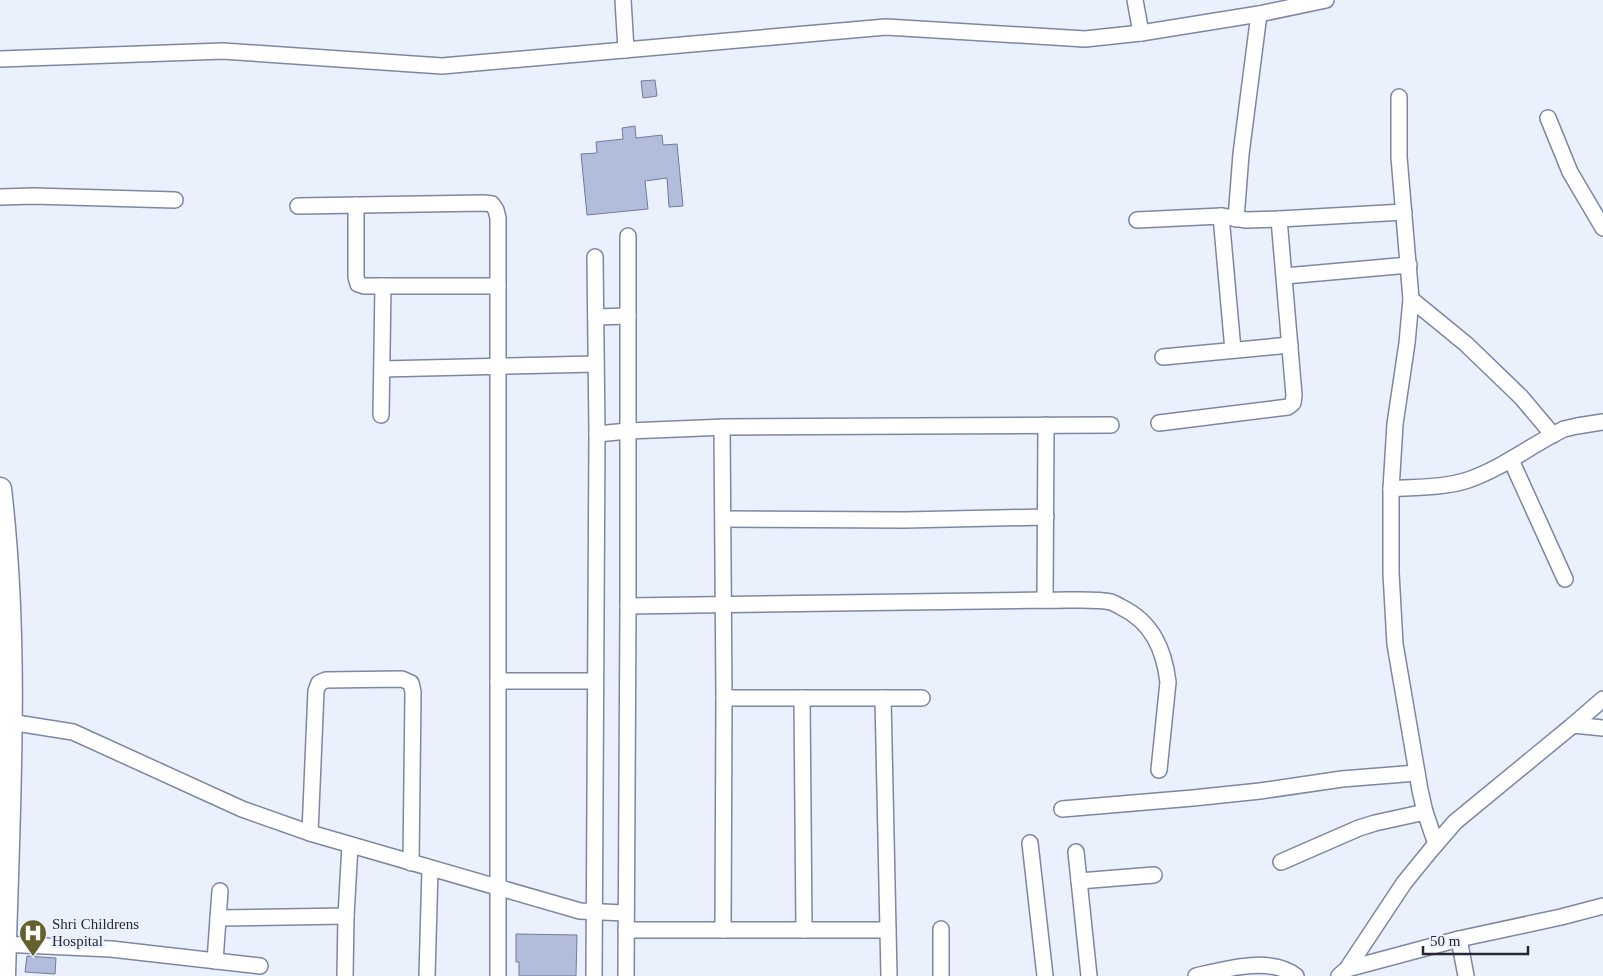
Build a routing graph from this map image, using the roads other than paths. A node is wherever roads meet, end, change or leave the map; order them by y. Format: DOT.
graph roads {
  1 [pos="623,0"];
  2 [pos="1135,0"];
  3 [pos="1326,0"];
  4 [pos="1259,14"];
  5 [pos="1141,33"];
  6 [pos="626,50"];
  7 [pos="0,58"];
  8 [pos="1399,97"];
  9 [pos="1548,118"];
  10 [pos="0,197"];
  11 [pos="175,200"];
  12 [pos="356,205"];
  13 [pos="298,206"];
  14 [pos="1404,212"];
  15 [pos="1228,217"];
  16 [pos="1279,219"];
  17 [pos="1137,220"];
  18 [pos="1603,228"];
  19 [pos="628,236"];
  20 [pos="595,257"];
  21 [pos="1409,265"];
  22 [pos="1285,276"];
  23 [pos="383,286"];
  24 [pos="498,286"];
  25 [pos="1411,299"];
  26 [pos="628,316"];
  27 [pos="596,317"];
  28 [pos="1290,344"];
  29 [pos="1234,350"];
  30 [pos="1163,356"];
  31 [pos="596,364"];
  32 [pos="498,367"];
  33 [pos="382,369"];
  34 [pos="381,415"];
  35 [pos="1603,422"];
  36 [pos="1159,423"];
  37 [pos="1111,425"];
  38 [pos="1046,426"];
  39 [pos="722,427"];
  40 [pos="628,431"];
  41 [pos="597,434"];
  42 [pos="1553,435"];
  43 [pos="1511,460"];
  44 [pos="0,489"];
  45 [pos="1391,489"];
  46 [pos="1046,518"];
  47 [pos="722,519"];
  48 [pos="1565,579"];
  49 [pos="1045,600"];
  50 [pos="723,604"];
  51 [pos="628,606"];
  52 [pos="498,681"];
  53 [pos="596,681"];
  54 [pos="724,698"];
  55 [pos="802,698"];
  56 [pos="883,698"];
  57 [pos="922,698"];
  58 [pos="1603,699"];
  59 [pos="10,722"];
  60 [pos="1573,725"];
  61 [pos="1603,728"];
  62 [pos="1159,770"];
  63 [pos="1417,773"];
  64 [pos="1062,809"];
  65 [pos="1425,812"];
  66 [pos="310,833"];
  67 [pos="1030,843"];
  68 [pos="1436,844"];
  69 [pos="350,845"];
  70 [pos="1076,852"];
  71 [pos="1281,862"];
  72 [pos="411,863"];
  73 [pos="430,869"];
  74 [pos="1154,875"];
  75 [pos="1079,881"];
  76 [pos="498,888"];
  77 [pos="220,891"];
  78 [pos="1603,906"];
  79 [pos="594,912"];
  80 [pos="625,913"];
  81 [pos="346,916"];
  82 [pos="218,918"];
  83 [pos="941,929"];
  84 [pos="626,930"];
  85 [pos="723,930"];
  86 [pos="804,930"];
  87 [pos="888,930"];
  88 [pos="1460,939"];
  89 [pos="2,944"];
  90 [pos="215,961"];
  91 [pos="260,966"];
  92 [pos="1343,973"];
  93 [pos="4,976"];
  94 [pos="345,976"];
  95 [pos="427,976"];
  96 [pos="498,976"];
  97 [pos="594,976"];
  98 [pos="626,976"];
  99 [pos="889,976"];
  100 [pos="941,976"];
  101 [pos="1045,976"];
  102 [pos="1089,976"];
  103 [pos="1196,976"];
  104 [pos="1296,976"];
  105 [pos="1466,976"];
  1 -- 6 [label="street"];
  2 -- 5 [label="street"];
  3 -- 4 [label="street"];
  4 -- 5 [label="street"];
  4 -- 15 [label="street"];
  5 -- 6 [label="street"];
  6 -- 7 [label="street"];
  8 -- 14 [label="street"];
  9 -- 18 [label="street"];
  10 -- 11 [label="street"];
  12 -- 13 [label="street"];
  12 -- 23 [label="street"];
  12 -- 24 [label="street"];
  14 -- 16 [label="street"];
  14 -- 21 [label="street"];
  15 -- 16 [label="street"];
  15 -- 17 [label="street"];
  15 -- 29 [label="street"];
  16 -- 22 [label="street"];
  19 -- 26 [label="street"];
  20 -- 27 [label="street"];
  21 -- 22 [label="street"];
  21 -- 25 [label="street"];
  22 -- 28 [label="street"];
  23 -- 24 [label="street"];
  23 -- 33 [label="street"];
  24 -- 32 [label="street"];
  25 -- 42 [label="street"];
  25 -- 45 [label="street"];
  26 -- 27 [label="street"];
  26 -- 40 [label="street"];
  27 -- 31 [label="street"];
  28 -- 29 [label="street"];
  28 -- 36 [label="street"];
  29 -- 30 [label="street"];
  31 -- 32 [label="street"];
  31 -- 41 [label="street"];
  32 -- 33 [label="street"];
  32 -- 52 [label="street"];
  33 -- 34 [label="street"];
  35 -- 42 [label="street"];
  37 -- 38 [label="street"];
  38 -- 39 [label="street"];
  38 -- 46 [label="street"];
  39 -- 40 [label="street"];
  39 -- 47 [label="street"];
  40 -- 41 [label="street"];
  40 -- 51 [label="street"];
  41 -- 53 [label="street"];
  42 -- 43 [label="street"];
  43 -- 45 [label="street"];
  43 -- 48 [label="street"];
  44 -- 59 [label="highway"];
  45 -- 63 [label="street"];
  46 -- 47 [label="street"];
  46 -- 49 [label="street"];
  47 -- 50 [label="street"];
  49 -- 50 [label="street"];
  49 -- 62 [label="street"];
  50 -- 51 [label="street"];
  50 -- 54 [label="street"];
  51 -- 80 [label="street"];
  52 -- 53 [label="street"];
  52 -- 76 [label="street"];
  53 -- 79 [label="street"];
  54 -- 55 [label="street"];
  54 -- 85 [label="street"];
  55 -- 56 [label="street"];
  55 -- 86 [label="street"];
  56 -- 57 [label="street"];
  56 -- 87 [label="street"];
  58 -- 60 [label="street"];
  59 -- 66 [label="street"];
  59 -- 89 [label="highway"];
  60 -- 61 [label="street"];
  60 -- 68 [label="street"];
  63 -- 64 [label="street"];
  63 -- 65 [label="street"];
  65 -- 68 [label="street"];
  65 -- 71 [label="street"];
  66 -- 69 [label="street"];
  66 -- 72 [label="street"];
  67 -- 101 [label="street"];
  68 -- 92 [label="street"];
  69 -- 72 [label="street"];
  69 -- 81 [label="street"];
  70 -- 75 [label="street"];
  72 -- 73 [label="street"];
  73 -- 76 [label="street"];
  73 -- 95 [label="street"];
  74 -- 75 [label="street"];
  75 -- 102 [label="street"];
  76 -- 79 [label="street"];
  76 -- 96 [label="street"];
  77 -- 82 [label="street"];
  78 -- 88 [label="street"];
  79 -- 80 [label="street"];
  79 -- 97 [label="street"];
  80 -- 84 [label="street"];
  81 -- 82 [label="street"];
  81 -- 94 [label="street"];
  82 -- 90 [label="street"];
  83 -- 100 [label="street"];
  84 -- 85 [label="street"];
  84 -- 98 [label="street"];
  85 -- 86 [label="street"];
  86 -- 87 [label="street"];
  87 -- 99 [label="street"];
  88 -- 92 [label="street"];
  88 -- 105 [label="street"];
  89 -- 90 [label="street"];
  89 -- 93 [label="highway"];
  90 -- 91 [label="street"];
  103 -- 104 [label="street"];
}
